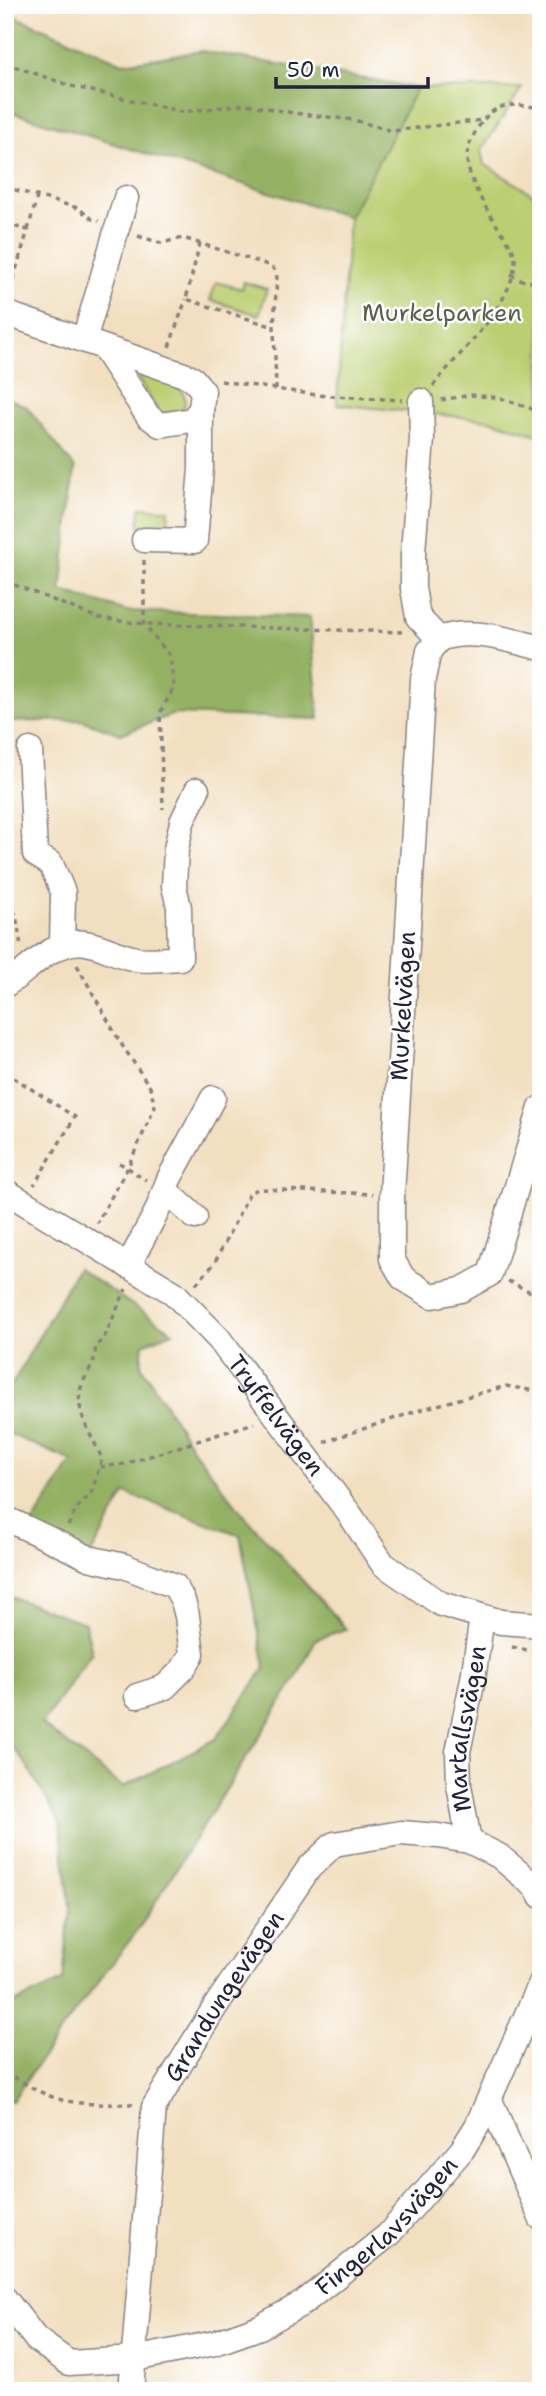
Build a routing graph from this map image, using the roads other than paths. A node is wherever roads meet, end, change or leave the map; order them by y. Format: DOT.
graph roads {
  1 [pos="126,198"];
  2 [pos="7,303"];
  3 [pos="93,344"];
  4 [pos="421,401"];
  5 [pos="201,409"];
  6 [pos="144,540"];
  7 [pos="439,639"];
  8 [pos="541,648"];
  9 [pos="30,750"];
  10 [pos="197,790"];
  11 [pos="62,946"];
  12 [pos="5,985"];
  13 [pos="213,1098"];
  14 [pos="541,1108"];
  15 [pos="165,1190"];
  16 [pos="5,1191"];
  17 [pos="195,1217"];
  18 [pos="127,1277"];
  19 [pos="5,1518"];
  20 [pos="482,1617"];
  21 [pos="541,1625"];
  22 [pos="137,1696"];
  23 [pos="469,1841"];
  24 [pos="541,1896"];
  25 [pos="541,1983"];
  26 [pos="490,2100"];
  27 [pos="541,2218"];
  28 [pos="5,2299"];
  29 [pos="134,2359"];
  30 [pos="131,2391"];
  1 -- 3 [label="street"];
  2 -- 3 [label="street"];
  3 -- 5 [label="street"];
  3 -- 5 [label="street"];
  4 -- 7 [label="street"];
  5 -- 6 [label="street"];
  7 -- 8 [label="street"];
  7 -- 14 [label="street, Murkelvägen"];
  9 -- 11 [label="street"];
  10 -- 11 [label="street"];
  11 -- 12 [label="street"];
  13 -- 15 [label="street"];
  15 -- 17 [label="street"];
  15 -- 18 [label="street"];
  16 -- 18 [label="street, Tryffelvägen"];
  18 -- 20 [label="street, Tryffelvägen"];
  19 -- 22 [label="street"];
  20 -- 21 [label="street, Tryffelvägen"];
  20 -- 23 [label="street, Martallsvägen"];
  23 -- 24 [label="street, Grandungevägen"];
  23 -- 29 [label="street, Grandungevägen"];
  25 -- 26 [label="street, Fingerlavsvägen"];
  26 -- 27 [label="street"];
  26 -- 29 [label="street, Fingerlavsvägen"];
  28 -- 29 [label="street, Fingerlavsvägen"];
  29 -- 30 [label="street, Grandungevägen"];
}
